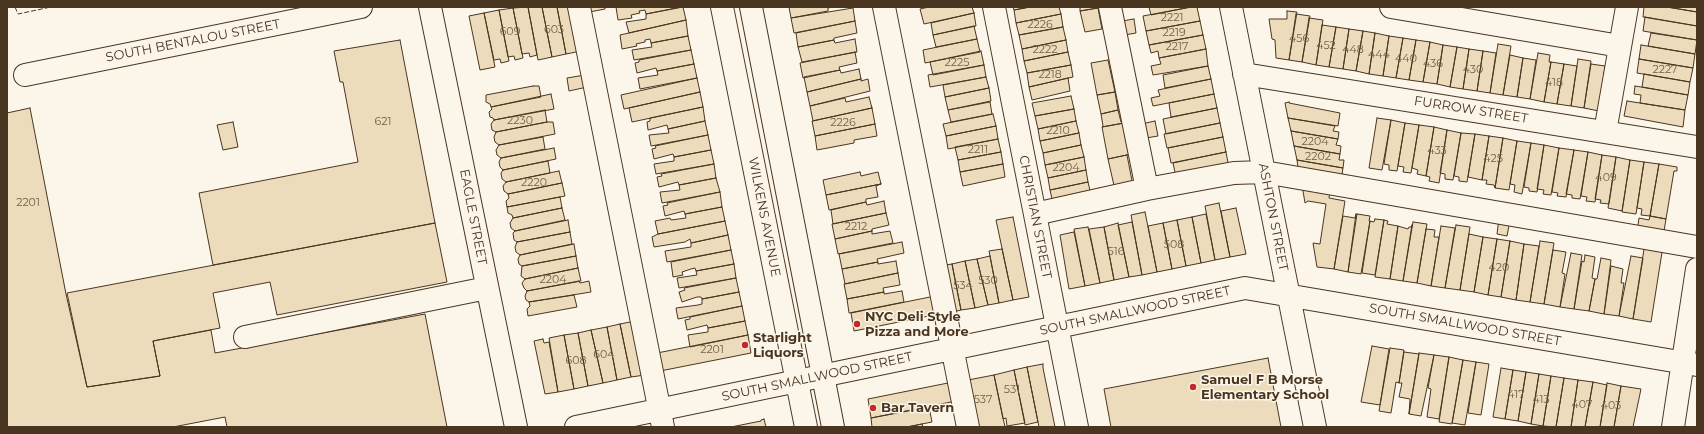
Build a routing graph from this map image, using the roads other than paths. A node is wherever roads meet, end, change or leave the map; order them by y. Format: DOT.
graph roads {
  1 [pos="361,7"];
  2 [pos="430,7"];
  3 [pos="579,7"];
  4 [pos="722,7"];
  5 [pos="751,7"];
  6 [pos="884,7"];
  7 [pos="994,7"];
  8 [pos="1110,7"];
  9 [pos="1231,7"];
  10 [pos="1392,7"];
  11 [pos="1627,7"];
  12 [pos="1620,46"];
  13 [pos="1244,74"];
  14 [pos="26,75"];
  15 [pos="1605,132"];
  16 [pos="1697,147"];
  17 [pos="1264,172"];
  18 [pos="1147,189"];
  19 [pos="1035,214"];
  20 [pos="1697,247"];
  21 [pos="1697,269"];
  22 [pos="487,288"];
  23 [pos="1289,295"];
  24 [pos="1058,327"];
  25 [pos="245,337"];
  26 [pos="952,349"];
  27 [pos="1690,363"];
  28 [pos="822,376"];
  29 [pos="797,381"];
  30 [pos="661,418"];
  31 [pos="516,427"];
  32 [pos="576,427"];
  33 [pos="806,427"];
  34 [pos="833,427"];
  35 [pos="968,427"];
  36 [pos="1077,427"];
  37 [pos="1316,427"];
  38 [pos="1673,427"];
  1 -- 14 [label="street, SOUTH BENTALOU STREET"];
  2 -- 22 [label="street, EAGLE STREET"];
  3 -- 30 [label="street"];
  4 -- 29 [label="street, WILKENS AVENUE"];
  5 -- 28 [label="street, WILKENS AVENUE"];
  6 -- 26 [label="street"];
  7 -- 19 [label="street, CHRISTIAN STREET"];
  8 -- 18 [label="street"];
  9 -- 13 [label="street, ASHTON STREET"];
  10 -- 12 [label="street"];
  11 -- 12 [label="street"];
  12 -- 15 [label="street"];
  13 -- 15 [label="street, FURROW STREET"];
  13 -- 17 [label="street, ASHTON STREET"];
  15 -- 16 [label="street, FURROW STREET"];
  17 -- 18 [label="street"];
  17 -- 20 [label="street"];
  17 -- 23 [label="street, ASHTON STREET"];
  18 -- 19 [label="street"];
  19 -- 24 [label="street, CHRISTIAN STREET"];
  21 -- 27 [label="street"];
  22 -- 25 [label="street"];
  22 -- 31 [label="street, EAGLE STREET"];
  23 -- 24 [label="street, SOUTH SMALLWOOD STREET"];
  23 -- 27 [label="street, SOUTH SMALLWOOD STREET"];
  23 -- 37 [label="street, ASHTON STREET"];
  24 -- 26 [label="street, SOUTH SMALLWOOD STREET"];
  24 -- 36 [label="street, CHRISTIAN STREET"];
  26 -- 28 [label="street, SOUTH SMALLWOOD STREET"];
  26 -- 35 [label="street"];
  27 -- 38 [label="street"];
  28 -- 29 [label="street, SOUTH SMALLWOOD STREET"];
  28 -- 34 [label="street, WILKENS AVENUE"];
  29 -- 30 [label="street, SOUTH SMALLWOOD STREET"];
  29 -- 33 [label="street, WILKENS AVENUE"];
  30 -- 32 [label="street, SOUTH SMALLWOOD STREET"];
}
